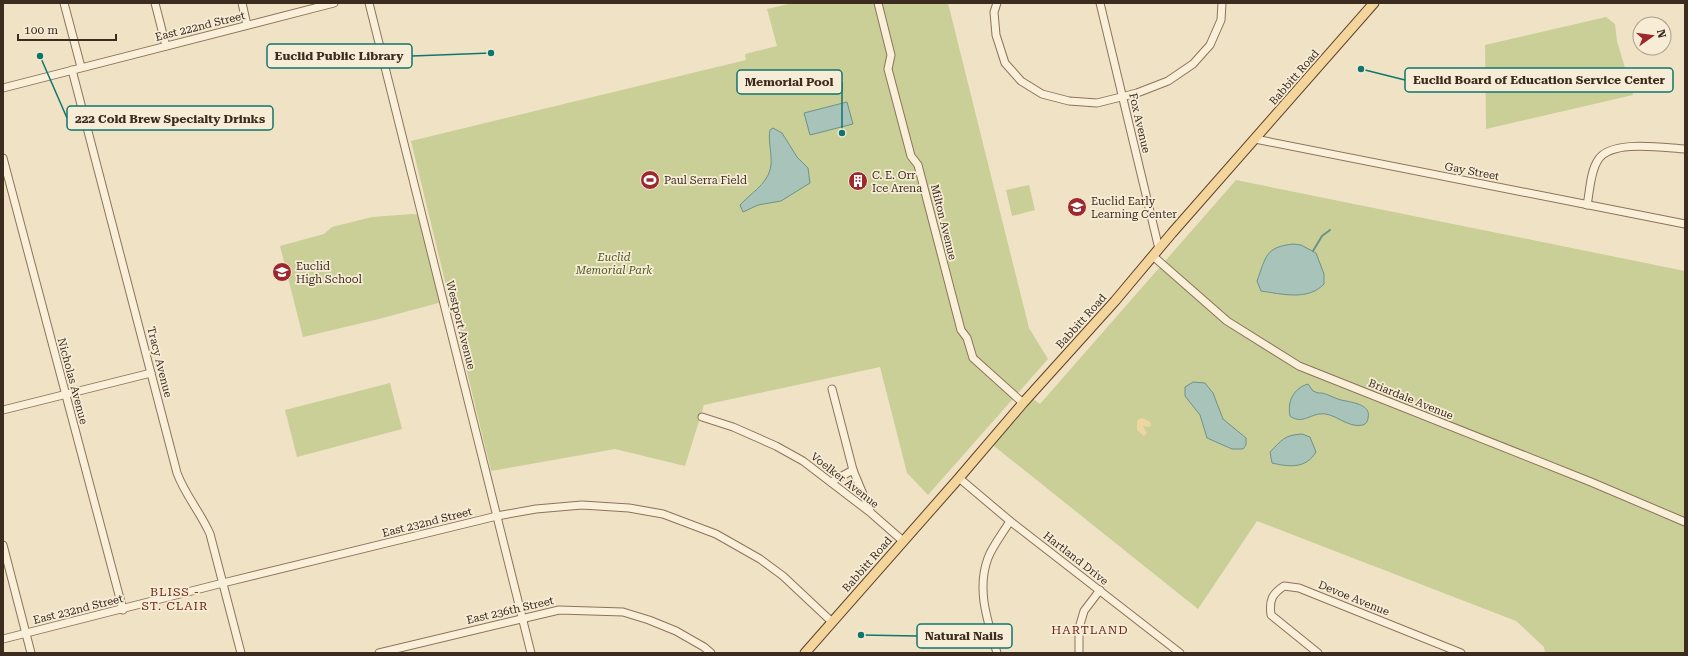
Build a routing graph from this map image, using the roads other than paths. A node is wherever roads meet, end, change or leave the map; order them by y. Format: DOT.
graph roads {
  1 [pos="64,3"];
  2 [pos="155,3"];
  3 [pos="242,3"];
  4 [pos="330,3"];
  5 [pos="369,3"];
  6 [pos="878,3"];
  7 [pos="997,3"];
  8 [pos="1100,3"];
  9 [pos="1222,3"];
  10 [pos="1374,3"];
  11 [pos="247,25"];
  12 [pos="166,46"];
  13 [pos="81,68"];
  14 [pos="72,70"];
  15 [pos="3,88"];
  16 [pos="1123,96"];
  17 [pos="1256,139"];
  18 [pos="1685,149"];
  19 [pos="3,158"];
  20 [pos="1587,205"];
  21 [pos="1685,224"];
  22 [pos="1156,252"];
  23 [pos="151,373"];
  24 [pos="832,389"];
  25 [pos="66,394"];
  26 [pos="1023,403"];
  27 [pos="3,410"];
  28 [pos="702,417"];
  29 [pos="853,470"];
  30 [pos="959,478"];
  31 [pos="831,482"];
  32 [pos="871,513"];
  33 [pos="497,516"];
  34 [pos="1010,521"];
  35 [pos="1685,522"];
  36 [pos="902,541"];
  37 [pos="3,545"];
  38 [pos="223,583"];
  39 [pos="1100,590"];
  40 [pos="123,610"];
  41 [pos="523,618"];
  42 [pos="832,622"];
  43 [pos="26,634"];
  44 [pos="3,639"];
  45 [pos="31,653"];
  46 [pos="241,653"];
  47 [pos="379,653"];
  48 [pos="532,653"];
  49 [pos="711,653"];
  50 [pos="805,653"];
  51 [pos="997,653"];
  52 [pos="1079,653"];
  53 [pos="1180,653"];
  54 [pos="1318,653"];
  55 [pos="1460,653"];
  1 -- 13 [label="street"];
  2 -- 12 [label="street"];
  3 -- 11 [label="street"];
  4 -- 11 [label="street, East 222nd Street"];
  5 -- 33 [label="street, Westport Avenue"];
  6 -- 26 [label="street, Milton Avenue"];
  7 -- 16 [label="street"];
  8 -- 16 [label="street, Fox Avenue"];
  9 -- 16 [label="street"];
  10 -- 17 [label="main road, Babbitt Road"];
  11 -- 12 [label="street, East 222nd Street"];
  12 -- 13 [label="street, East 222nd Street"];
  13 -- 14 [label="street, East 222nd Street"];
  14 -- 15 [label="street, East 222nd Street"];
  14 -- 23 [label="street, Tracy Avenue"];
  16 -- 22 [label="street, Fox Avenue"];
  17 -- 20 [label="street, Gay Street"];
  17 -- 22 [label="main road, Babbitt Road"];
  18 -- 20 [label="street"];
  19 -- 25 [label="street, Nicholas Avenue"];
  20 -- 21 [label="street, Gay Street"];
  22 -- 26 [label="main road, Babbitt Road"];
  22 -- 35 [label="street, Briardale Avenue"];
  23 -- 25 [label="street"];
  23 -- 38 [label="street, Tracy Avenue"];
  24 -- 29 [label="street"];
  25 -- 27 [label="street"];
  25 -- 40 [label="street, Nicholas Avenue"];
  26 -- 30 [label="main road, Babbitt Road"];
  28 -- 31 [label="street, Voelker Avenue"];
  29 -- 31 [label="street"];
  29 -- 32 [label="street"];
  30 -- 34 [label="street, Hartland Drive"];
  30 -- 36 [label="main road, Babbitt Road"];
  31 -- 32 [label="street, Voelker Avenue"];
  32 -- 36 [label="street, Voelker Avenue"];
  33 -- 38 [label="street, East 232nd Street"];
  33 -- 41 [label="street, Westport Avenue"];
  33 -- 42 [label="street, East 232nd Street"];
  34 -- 39 [label="street, Hartland Drive"];
  34 -- 51 [label="street"];
  36 -- 42 [label="main road, Babbitt Road"];
  37 -- 43 [label="street"];
  38 -- 40 [label="street, East 232nd Street"];
  38 -- 46 [label="street, Tracy Avenue"];
  39 -- 52 [label="street"];
  39 -- 53 [label="street, Hartland Drive"];
  40 -- 43 [label="street, East 232nd Street"];
  41 -- 47 [label="street, East 236th Street"];
  41 -- 48 [label="street, Westport Avenue"];
  41 -- 49 [label="street, East 236th Street"];
  42 -- 50 [label="main road, Babbitt Road"];
  43 -- 44 [label="street, East 232nd Street"];
  43 -- 45 [label="street"];
  54 -- 55 [label="street, Devoe Avenue"];
}
